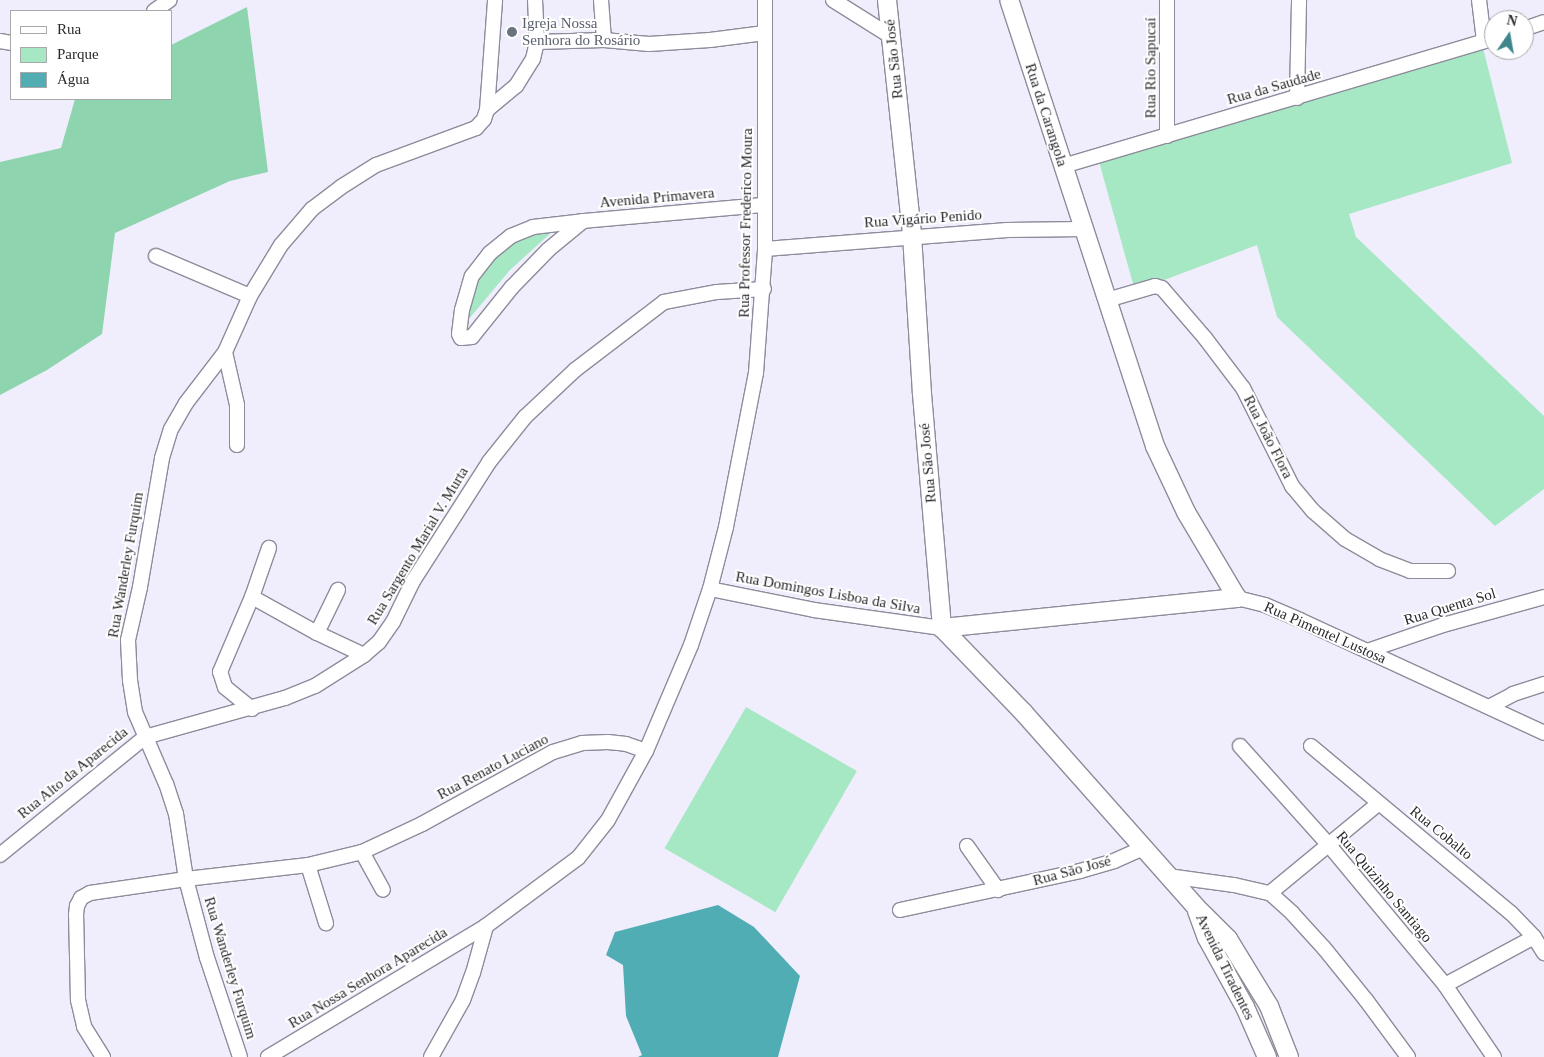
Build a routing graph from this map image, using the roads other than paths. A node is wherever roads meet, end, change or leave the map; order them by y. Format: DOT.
graph roads {
  1 [pos="170,0"];
  2 [pos="495,0"];
  3 [pos="535,0"];
  4 [pos="600,0"];
  5 [pos="766,0"];
  6 [pos="833,0"];
  7 [pos="887,0"];
  8 [pos="1009,0"];
  9 [pos="1167,0"];
  10 [pos="1299,0"];
  11 [pos="1479,0"];
  12 [pos="155,10"];
  13 [pos="1484,20"];
  14 [pos="765,34"];
  15 [pos="892,37"];
  16 [pos="604,40"];
  17 [pos="1484,41"];
  18 [pos="537,42"];
  19 [pos="1298,98"];
  20 [pos="487,110"];
  21 [pos="1167,136"];
  22 [pos="1063,166"];
  23 [pos="764,205"];
  24 [pos="583,220"];
  25 [pos="1084,230"];
  26 [pos="912,236"];
  27 [pos="765,249"];
  28 [pos="156,256"];
  29 [pos="764,289"];
  30 [pos="250,296"];
  31 [pos="1107,300"];
  32 [pos="225,352"];
  33 [pos="237,445"];
  34 [pos="269,548"];
  35 [pos="1448,571"];
  36 [pos="710,588"];
  37 [pos="338,590"];
  38 [pos="252,597"];
  39 [pos="1544,597"];
  40 [pos="1237,598"];
  41 [pos="942,628"];
  42 [pos="317,633"];
  43 [pos="1367,651"];
  44 [pos="364,655"];
  45 [pos="1544,684"];
  46 [pos="1489,707"];
  47 [pos="252,709"];
  48 [pos="1544,733"];
  49 [pos="145,737"];
  50 [pos="1240,746"];
  51 [pos="1311,746"];
  52 [pos="646,751"];
  53 [pos="1378,804"];
  54 [pos="1328,844"];
  55 [pos="968,846"];
  56 [pos="1144,848"];
  57 [pos="362,852"];
  58 [pos="0,855"];
  59 [pos="308,865"];
  60 [pos="1168,876"];
  61 [pos="186,879"];
  62 [pos="383,890"];
  63 [pos="998,890"];
  64 [pos="1270,893"];
  65 [pos="1195,906"];
  66 [pos="900,910"];
  67 [pos="326,922"];
  68 [pos="486,926"];
  69 [pos="1534,937"];
  70 [pos="1544,953"];
  71 [pos="1445,984"];
  72 [pos="103,1057"];
  73 [pos="240,1057"];
  74 [pos="268,1057"];
  75 [pos="431,1057"];
  76 [pos="1266,1057"];
  77 [pos="1289,1057"];
  78 [pos="1408,1057"];
  79 [pos="1494,1057"];
  1 -- 12 [label="street"];
  2 -- 20 [label="street"];
  3 -- 18 [label="street"];
  4 -- 16 [label="street"];
  5 -- 14 [label="street, Rua Professor Frederico Moura"];
  6 -- 15 [label="street"];
  7 -- 15 [label="main road, Rua São José"];
  8 -- 22 [label="main road, Rua da Carangola"];
  9 -- 21 [label="street, Rua Rio Sapucaí"];
  10 -- 19 [label="street"];
  11 -- 13 [label="street"];
  14 -- 16 [label="street"];
  14 -- 23 [label="street, Rua Professor Frederico Moura"];
  15 -- 26 [label="main road, Rua São José"];
  16 -- 18 [label="street"];
  17 -- 19 [label="street, Rua da Saudade"];
  18 -- 20 [label="street"];
  19 -- 21 [label="street, Rua da Saudade"];
  20 -- 30 [label="street, Rua Wanderley Furquim"];
  21 -- 22 [label="street, Rua da Saudade"];
  22 -- 25 [label="main road, Rua da Carangola"];
  23 -- 24 [label="street, Avenida Primavera"];
  23 -- 27 [label="street, Rua Professor Frederico Moura"];
  24 -- 24 [label="street, Avenida Primavera"];
  25 -- 26 [label="street, Rua Vigário Penido"];
  25 -- 31 [label="main road"];
  26 -- 27 [label="street, Rua Vigário Penido"];
  26 -- 41 [label="main road, Rua São José"];
  27 -- 29 [label="street, Rua Professor Frederico Moura"];
  28 -- 30 [label="street"];
  29 -- 36 [label="street, Rua Professor Frederico Moura"];
  29 -- 44 [label="street, Rua Sargento Marial V. Murta"];
  30 -- 32 [label="street, Rua Wanderley Furquim"];
  31 -- 35 [label="street, Rua João Flora"];
  31 -- 40 [label="main road"];
  32 -- 33 [label="street"];
  32 -- 49 [label="street, Rua Wanderley Furquim"];
  34 -- 38 [label="street"];
  36 -- 41 [label="street, Rua Domingos Lisboa da Silva"];
  36 -- 52 [label="street, Rua Nossa Senhora Aparecida"];
  37 -- 42 [label="street"];
  38 -- 42 [label="street"];
  38 -- 47 [label="street"];
  39 -- 43 [label="street, Rua Quenta Sol"];
  40 -- 41 [label="main road, Rua Pimentel Lustosa"];
  40 -- 43 [label="street, Rua Pimentel Lustosa"];
  41 -- 56 [label="main road"];
  42 -- 44 [label="street"];
  43 -- 46 [label="street, Rua Pimentel Lustosa"];
  44 -- 47 [label="street, Rua Sargento Marial V. Murta"];
  45 -- 46 [label="street"];
  46 -- 48 [label="street, Rua Pimentel Lustosa"];
  47 -- 49 [label="street, Rua Sargento Marial V. Murta"];
  49 -- 58 [label="street, Rua Alto da Aparecida"];
  49 -- 61 [label="street, Rua Wanderley Furquim"];
  50 -- 54 [label="street, Rua Quizinho Santiago"];
  51 -- 53 [label="street, Rua Cobalto"];
  52 -- 57 [label="street, Rua Renato Luciano"];
  52 -- 68 [label="street, Rua Nossa Senhora Aparecida"];
  53 -- 54 [label="street"];
  53 -- 69 [label="street, Rua Cobalto"];
  54 -- 64 [label="street"];
  54 -- 71 [label="street, Rua Quizinho Santiago"];
  55 -- 63 [label="street"];
  56 -- 60 [label="main road"];
  56 -- 63 [label="street, Rua São José"];
  57 -- 59 [label="street, Rua Renato Luciano"];
  57 -- 62 [label="street"];
  59 -- 61 [label="street, Rua Renato Luciano"];
  59 -- 67 [label="street"];
  60 -- 64 [label="street"];
  60 -- 65 [label="main road"];
  61 -- 72 [label="street, Rua Renato Luciano"];
  61 -- 73 [label="street, Rua Wanderley Furquim"];
  63 -- 66 [label="street, Rua São José"];
  64 -- 78 [label="street"];
  65 -- 76 [label="main road, Avenida Tiradentes"];
  65 -- 77 [label="main road, Avenida Tiradentes"];
  68 -- 74 [label="street, Rua Nossa Senhora Aparecida"];
  68 -- 75 [label="street"];
  69 -- 70 [label="street, Rua Cobalto"];
  69 -- 71 [label="street"];
  71 -- 79 [label="street, Rua Quizinho Santiago"];
}
